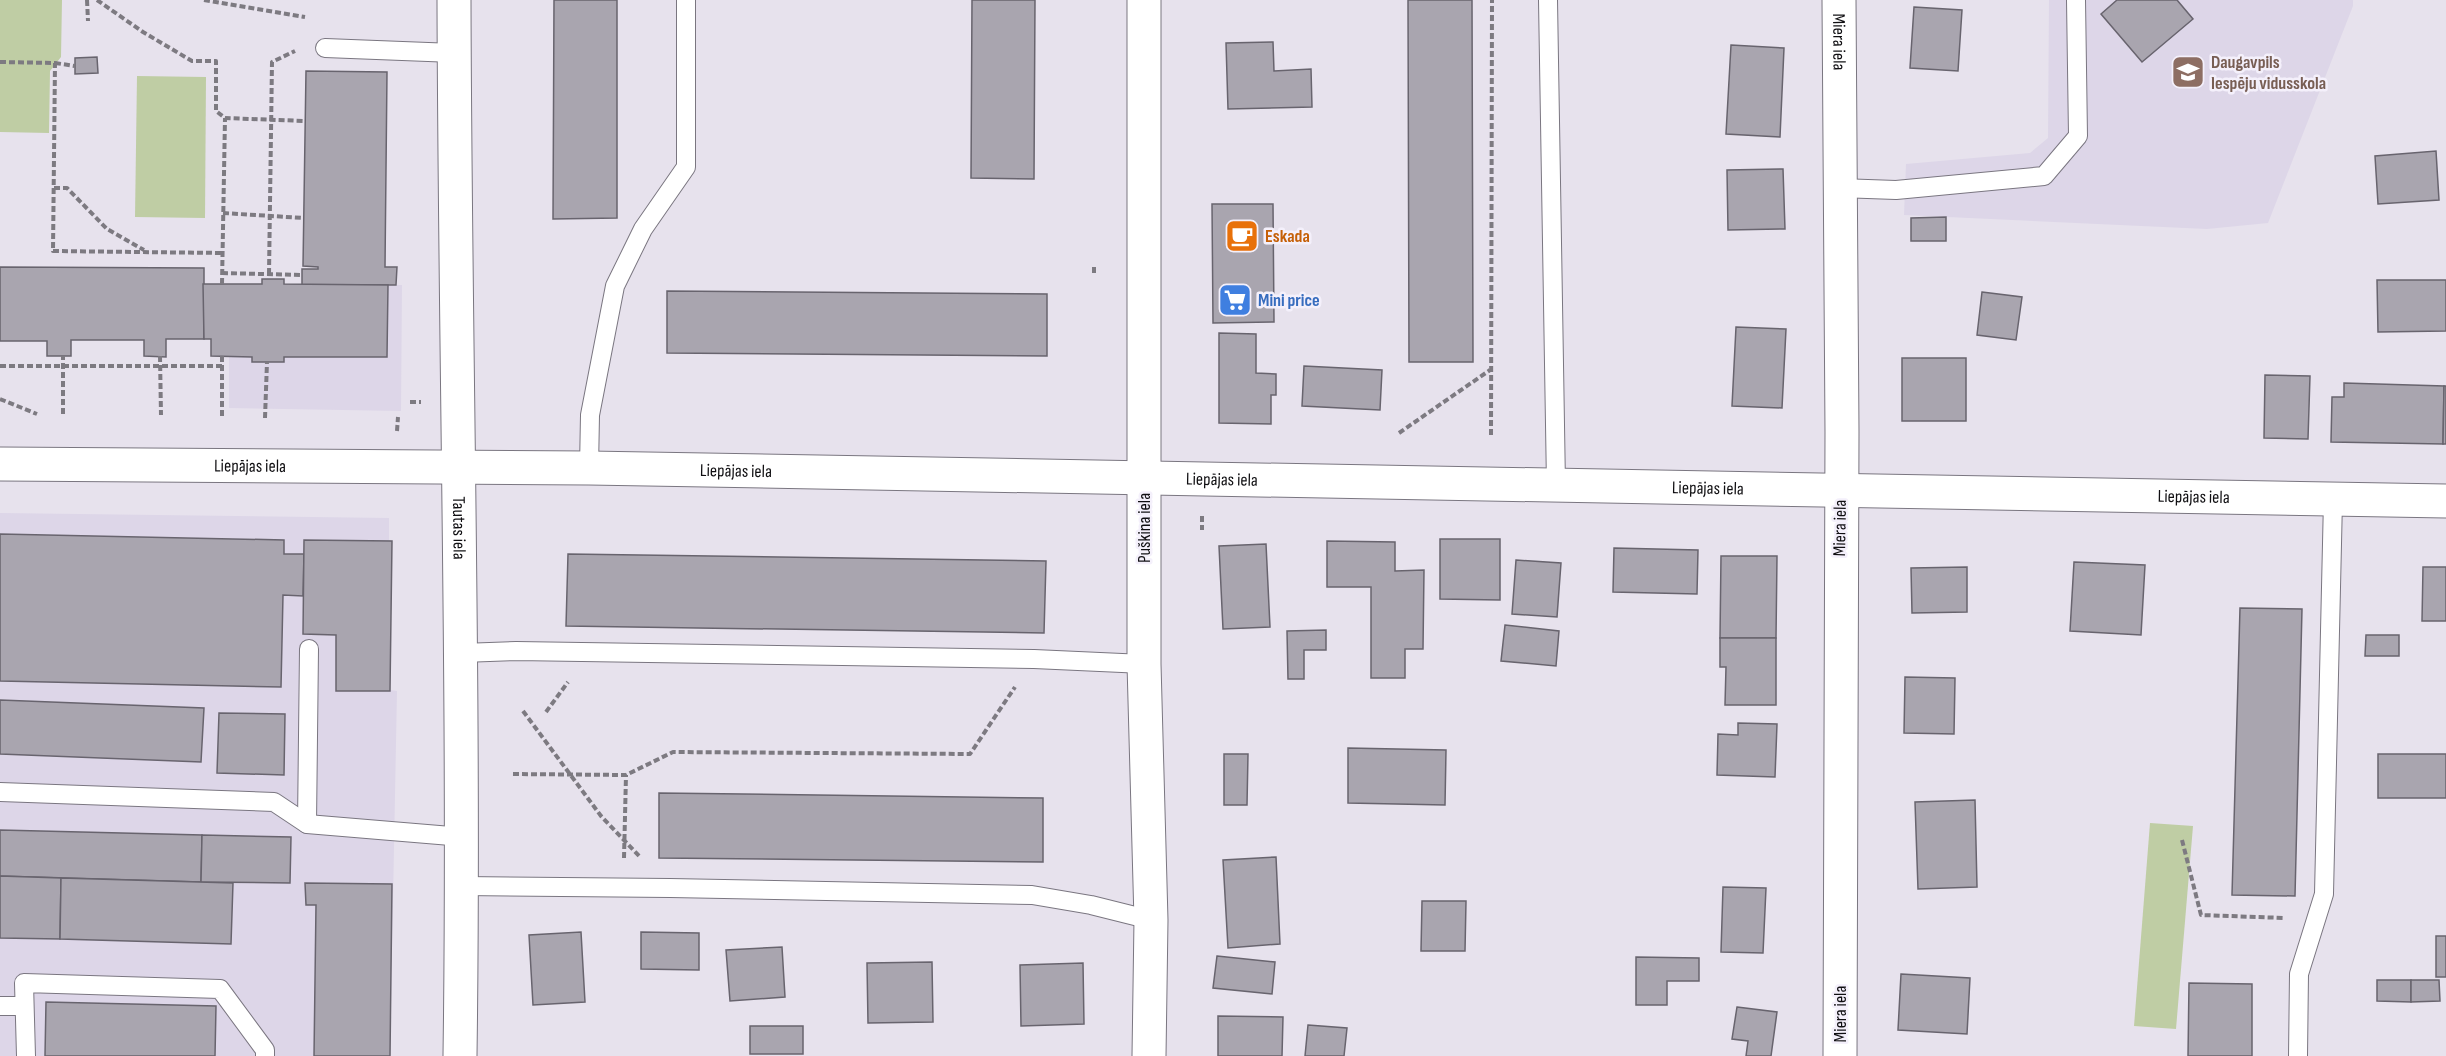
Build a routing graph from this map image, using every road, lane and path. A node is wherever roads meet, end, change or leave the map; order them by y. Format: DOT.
graph roads {
  1 [pos="87,0"];
  2 [pos="97,0"];
  3 [pos="204,0"];
  4 [pos="454,0"];
  5 [pos="686,0"];
  6 [pos="1144,0"];
  7 [pos="1492,0"];
  8 [pos="1548,0"];
  9 [pos="1839,0"];
  10 [pos="2076,0"];
  11 [pos="305,17"];
  12 [pos="88,21"];
  13 [pos="304,46"];
  14 [pos="325,48"];
  15 [pos="454,53"];
  16 [pos="0,62"];
  17 [pos="55,63"];
  18 [pos="75,66"];
  19 [pos="225,118"];
  20 [pos="270,119"];
  21 [pos="305,121"];
  22 [pos="54,188"];
  23 [pos="1839,188"];
  24 [pos="223,213"];
  25 [pos="270,215"];
  26 [pos="303,218"];
  27 [pos="148,252"];
  28 [pos="223,253"];
  29 [pos="1094,267"];
  30 [pos="222,273"];
  31 [pos="1094,273"];
  32 [pos="269,274"];
  33 [pos="302,275"];
  34 [pos="222,284"];
  35 [pos="63,356"];
  36 [pos="160,356"];
  37 [pos="222,357"];
  38 [pos="267,362"];
  39 [pos="0,366"];
  40 [pos="63,366"];
  41 [pos="160,366"];
  42 [pos="222,366"];
  43 [pos="1491,370"];
  44 [pos="0,399"];
  45 [pos="37,414"];
  46 [pos="63,414"];
  47 [pos="161,415"];
  48 [pos="222,416"];
  49 [pos="265,418"];
  50 [pos="1399,433"];
  51 [pos="1491,435"];
  52 [pos="0,464"];
  53 [pos="457,468"];
  54 [pos="589,468"];
  55 [pos="1144,479"];
  56 [pos="1556,485"];
  57 [pos="1840,491"];
  58 [pos="2333,500"];
  59 [pos="2446,501"];
  60 [pos="309,649"];
  61 [pos="462,653"];
  62 [pos="1144,664"];
  63 [pos="523,711"];
  64 [pos="998,713"];
  65 [pos="513,774"];
  66 [pos="570,774"];
  67 [pos="627,775"];
  68 [pos="0,792"];
  69 [pos="307,824"];
  70 [pos="462,837"];
  71 [pos="625,840"];
  72 [pos="2182,840"];
  73 [pos="462,886"];
  74 [pos="623,887"];
  75 [pos="670,888"];
  76 [pos="2316,919"];
  77 [pos="1151,920"];
  78 [pos="0,1006"];
  79 [pos="24,1006"];
  80 [pos="26,1056"];
  81 [pos="265,1056"];
  82 [pos="460,1056"];
  83 [pos="1149,1056"];
  84 [pos="1840,1056"];
  85 [pos="2298,1056"];
  1 -- 12 [label="path"];
  2 -- 19 [label="path"];
  3 -- 11 [label="path"];
  4 -- 15 [label="street, Tautas iela"];
  5 -- 54 [label="lane"];
  6 -- 55 [label="street, Puškina iela"];
  7 -- 43 [label="path"];
  8 -- 56 [label="lane"];
  9 -- 23 [label="street, Miera iela"];
  10 -- 23 [label="lane"];
  13 -- 20 [label="path"];
  14 -- 15 [label="lane"];
  15 -- 53 [label="street, Tautas iela"];
  16 -- 17 [label="path"];
  17 -- 18 [label="path"];
  17 -- 22 [label="path"];
  19 -- 20 [label="path"];
  19 -- 24 [label="path"];
  20 -- 21 [label="path"];
  20 -- 25 [label="path"];
  22 -- 27 [label="path"];
  22 -- 27 [label="path"];
  23 -- 57 [label="street, Miera iela"];
  24 -- 25 [label="path"];
  24 -- 28 [label="path"];
  25 -- 26 [label="path"];
  25 -- 32 [label="path"];
  27 -- 28 [label="path"];
  28 -- 30 [label="path"];
  29 -- 31 [label="path"];
  30 -- 32 [label="path"];
  30 -- 34 [label="path"];
  32 -- 33 [label="path"];
  35 -- 40 [label="path"];
  36 -- 41 [label="path"];
  37 -- 42 [label="path"];
  38 -- 49 [label="path"];
  39 -- 40 [label="path"];
  40 -- 41 [label="path"];
  40 -- 46 [label="path"];
  41 -- 42 [label="path"];
  41 -- 47 [label="path"];
  42 -- 48 [label="path"];
  43 -- 50 [label="path"];
  43 -- 51 [label="path"];
  44 -- 45 [label="path"];
  52 -- 53 [label="street, Liepājas iela"];
  53 -- 54 [label="street, Liepājas iela"];
  53 -- 61 [label="street, Tautas iela"];
  54 -- 55 [label="street, Liepājas iela"];
  55 -- 56 [label="street, Liepājas iela"];
  55 -- 62 [label="street, Puškina iela"];
  56 -- 57 [label="street, Liepājas iela"];
  57 -- 58 [label="street, Liepājas iela"];
  57 -- 84 [label="street, Miera iela"];
  58 -- 59 [label="street, Liepājas iela"];
  58 -- 76 [label="lane"];
  60 -- 69 [label="lane"];
  61 -- 62 [label="lane"];
  61 -- 70 [label="street, Tautas iela"];
  62 -- 77 [label="street, Puškina iela"];
  63 -- 66 [label="path"];
  64 -- 67 [label="path"];
  65 -- 66 [label="path"];
  66 -- 67 [label="path"];
  66 -- 71 [label="path"];
  67 -- 71 [label="path"];
  68 -- 69 [label="lane"];
  69 -- 70 [label="lane"];
  70 -- 73 [label="street, Tautas iela"];
  71 -- 74 [label="path"];
  71 -- 75 [label="path"];
  72 -- 76 [label="path"];
  73 -- 74 [label="lane"];
  73 -- 82 [label="street, Tautas iela"];
  74 -- 75 [label="lane"];
  75 -- 77 [label="lane"];
  76 -- 85 [label="lane"];
  77 -- 83 [label="street, Puškina iela"];
  78 -- 79 [label="lane"];
  79 -- 80 [label="lane"];
  79 -- 81 [label="lane"];
}
